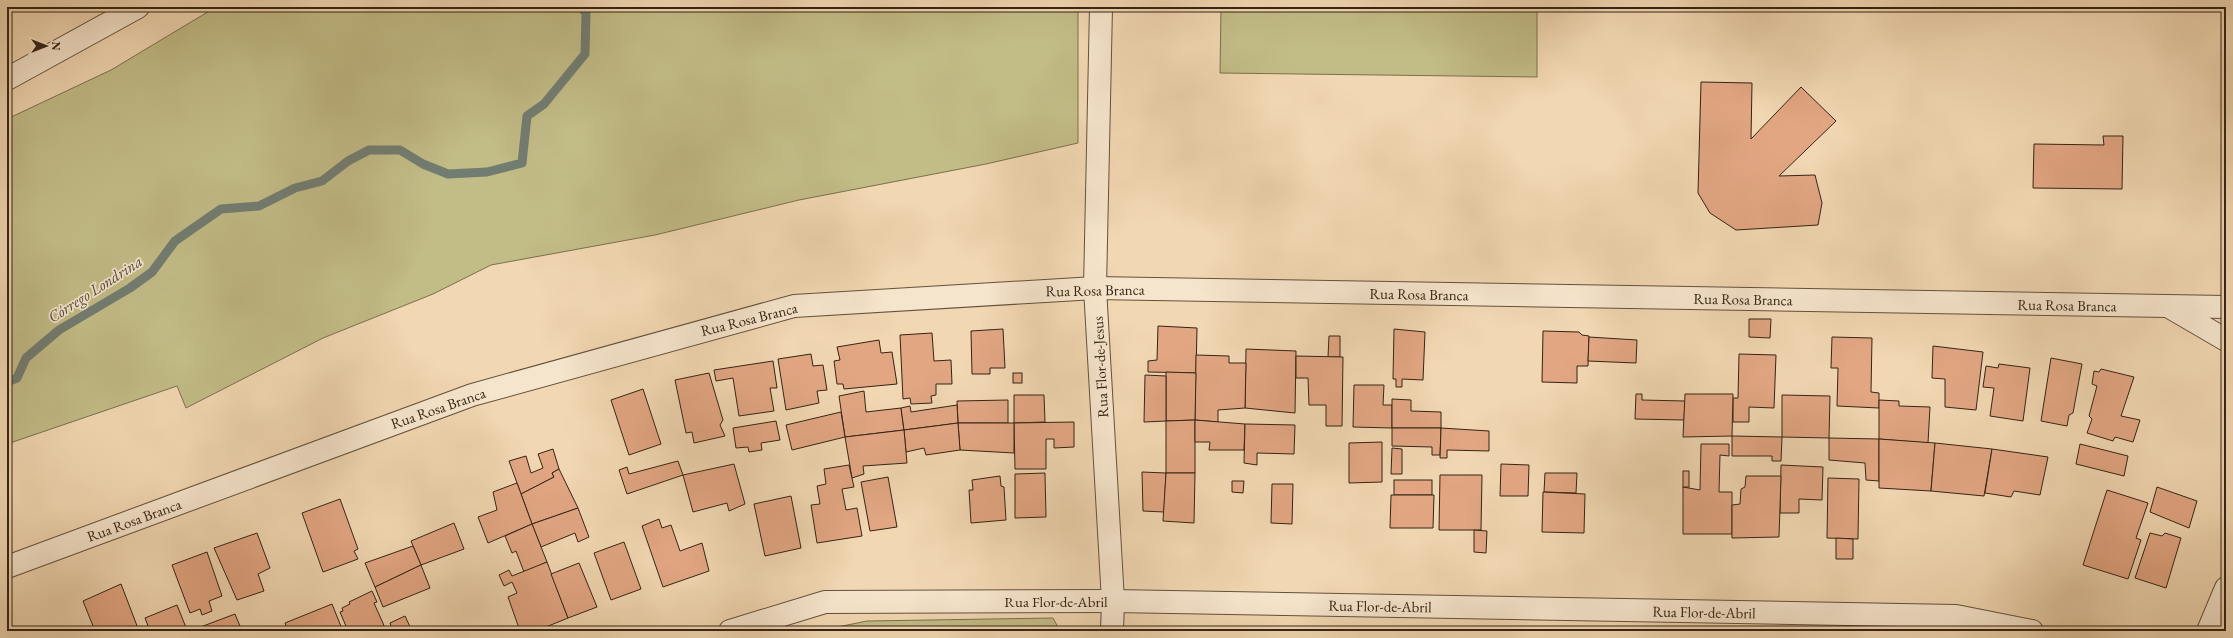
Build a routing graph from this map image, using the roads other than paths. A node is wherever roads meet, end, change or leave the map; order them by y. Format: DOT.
graph roads {
  1 [pos="138,7"];
  2 [pos="1101,7"];
  3 [pos="7,79"];
  4 [pos="1095,288"];
  5 [pos="2170,307"];
  6 [pos="2226,307"];
  7 [pos="2226,340"];
  8 [pos="7,567"];
  9 [pos="2226,588"];
  10 [pos="1113,601"];
  11 [pos="730,631"];
  12 [pos="1112,631"];
  13 [pos="2032,631"];
  14 [pos="2208,631"];
  1 -- 3 [label="street"];
  2 -- 4 [label="street, Rua Flor-de-Jesus"];
  4 -- 5 [label="street, Rua Rosa Branca"];
  4 -- 8 [label="street, Rua Rosa Branca"];
  4 -- 10 [label="street, Rua Flor-de-Jesus"];
  5 -- 6 [label="street, Rua Rosa Branca"];
  5 -- 7 [label="street"];
  9 -- 14 [label="street"];
  10 -- 11 [label="street, Rua Flor-de-Abril"];
  10 -- 12 [label="street, Rua Flor-de-Jesus"];
  10 -- 13 [label="street, Rua Flor-de-Abril"];
}
